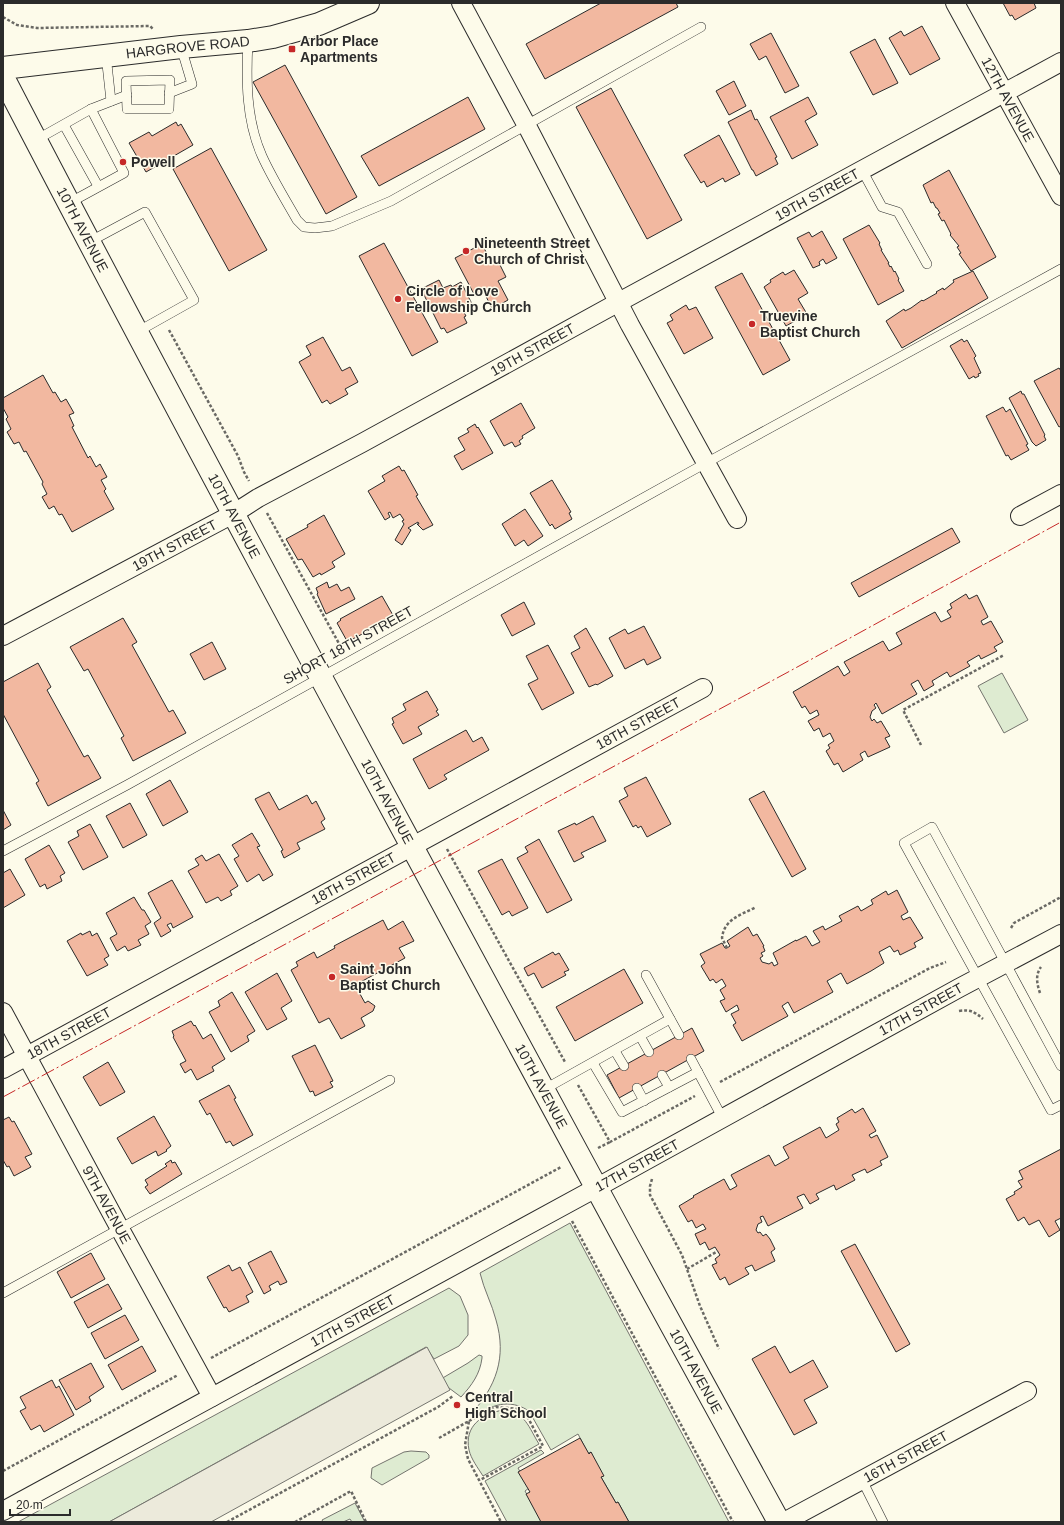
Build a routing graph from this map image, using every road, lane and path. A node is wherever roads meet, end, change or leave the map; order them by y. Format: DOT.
graph roads {
  1 [pos="368,3"];
  2 [pos="461,3"];
  3 [pos="955,3"];
  4 [pos="3,17"];
  5 [pos="701,27"];
  6 [pos="248,41"];
  7 [pos="178,48"];
  8 [pos="106,56"];
  9 [pos="1061,62"];
  10 [pos="3,68"];
  11 [pos="3,77"];
  12 [pos="169,93"];
  13 [pos="1004,93"];
  14 [pos="127,95"];
  15 [pos="111,101"];
  16 [pos="91,109"];
  17 [pos="64,125"];
  18 [pos="527,126"];
  19 [pos="36,140"];
  20 [pos="862,170"];
  21 [pos="98,186"];
  22 [pos="1061,196"];
  23 [pos="69,203"];
  24 [pos="89,242"];
  25 [pos="927,264"];
  26 [pos="1061,269"];
  27 [pos="618,302"];
  28 [pos="137,332"];
  29 [pos="706,463"];
  30 [pos="1061,494"];
  31 [pos="233,514"];
  32 [pos="1020,516"];
  33 [pos="737,519"];
  34 [pos="3,636"];
  35 [pos="1004,655"];
  36 [pos="321,678"];
  37 [pos="703,688"];
  38 [pos="921,744"];
  39 [pos="412,846"];
  40 [pos="3,851"];
  41 [pos="1061,897"];
  42 [pos="756,906"];
  43 [pos="1011,928"];
  44 [pos="1061,934"];
  45 [pos="727,948"];
  46 [pos="1006,963"];
  47 [pos="1044,963"];
  48 [pos="646,975"];
  49 [pos="977,978"];
  50 [pos="1043,999"];
  51 [pos="3,1012"];
  52 [pos="954,1012"];
  53 [pos="670,1019"];
  54 [pos="987,1025"];
  55 [pos="678,1035"];
  56 [pos="640,1036"];
  57 [pos="615,1050"];
  58 [pos="649,1052"];
  59 [pos="28,1056"];
  60 [pos="691,1059"];
  61 [pos="593,1063"];
  62 [pos="624,1066"];
  63 [pos="1061,1066"];
  64 [pos="3,1069"];
  65 [pos="698,1072"];
  66 [pos="662,1075"];
  67 [pos="390,1080"];
  68 [pos="669,1087"];
  69 [pos="637,1088"];
  70 [pos="543,1090"];
  71 [pos="644,1101"];
  72 [pos="1061,1105"];
  73 [pos="723,1118"];
  74 [pos="610,1142"];
  75 [pos="580,1157"];
  76 [pos="656,1175"];
  77 [pos="596,1188"];
  78 [pos="563,1206"];
  79 [pos="120,1229"];
  80 [pos="718,1251"];
  81 [pos="687,1269"];
  82 [pos="3,1293"];
  83 [pos="719,1349"];
  84 [pos="196,1366"];
  85 [pos="1027,1392"];
  86 [pos="453,1396"];
  87 [pos="212,1397"];
  88 [pos="469,1421"];
  89 [pos="439,1438"];
  90 [pos="3,1471"];
  91 [pos="480,1480"];
  92 [pos="862,1480"];
  93 [pos="3,1511"];
  94 [pos="227,1522"];
  95 [pos="295,1522"];
  96 [pos="366,1522"];
  97 [pos="501,1522"];
  98 [pos="733,1522"];
  99 [pos="778,1522"];
  100 [pos="784,1522"];
  101 [pos="883,1522"];
  1 -- 6 [label="main road, HARGROVE ROAD"];
  2 -- 18 [label="street"];
  3 -- 13 [label="street, 12TH AVENUE"];
  4 -- 7 [label="path"];
  5 -- 18 [label="lane"];
  6 -- 7 [label="main road, HARGROVE ROAD"];
  6 -- 18 [label="lane"];
  7 -- 8 [label="main road, HARGROVE ROAD"];
  7 -- 12 [label="lane"];
  8 -- 10 [label="main road, HARGROVE ROAD"];
  8 -- 15 [label="lane"];
  9 -- 13 [label="street, 19TH STREET"];
  11 -- 19 [label="main road, 10TH AVENUE"];
  12 -- 14 [label="lane"];
  12 -- 14 [label="lane"];
  13 -- 20 [label="street, 19TH STREET"];
  13 -- 22 [label="street, 12TH AVENUE"];
  14 -- 15 [label="lane"];
  15 -- 16 [label="lane"];
  16 -- 17 [label="lane"];
  16 -- 21 [label="lane"];
  17 -- 19 [label="lane"];
  17 -- 21 [label="lane"];
  18 -- 27 [label="street"];
  19 -- 23 [label="main road, 10TH AVENUE"];
  20 -- 25 [label="lane"];
  20 -- 27 [label="street, 19TH STREET"];
  21 -- 23 [label="lane"];
  23 -- 24 [label="main road, 10TH AVENUE"];
  24 -- 28 [label="main road, 10TH AVENUE"];
  24 -- 28 [label="lane"];
  26 -- 29 [label="lane, SHORT 18TH STREET"];
  27 -- 29 [label="street"];
  27 -- 31 [label="street, 19TH STREET"];
  28 -- 31 [label="main road, 10TH AVENUE"];
  29 -- 33 [label="street"];
  29 -- 36 [label="lane, SHORT 18TH STREET"];
  30 -- 32 [label="street"];
  31 -- 34 [label="street, 19TH STREET"];
  31 -- 36 [label="main road, 10TH AVENUE"];
  35 -- 38 [label="path"];
  36 -- 39 [label="main road, 10TH AVENUE"];
  36 -- 40 [label="lane, SHORT 18TH STREET"];
  37 -- 39 [label="street, 18TH STREET"];
  39 -- 59 [label="street, 18TH STREET"];
  39 -- 70 [label="main road, 10TH AVENUE"];
  41 -- 43 [label="path"];
  42 -- 45 [label="path"];
  44 -- 46 [label="street, 17TH STREET"];
  46 -- 49 [label="street, 17TH STREET"];
  46 -- 49 [label="lane"];
  46 -- 63 [label="lane"];
  47 -- 50 [label="path"];
  48 -- 53 [label="lane"];
  49 -- 72 [label="lane"];
  49 -- 73 [label="street, 17TH STREET"];
  51 -- 59 [label="street, 9TH AVENUE"];
  52 -- 54 [label="path"];
  53 -- 55 [label="lane"];
  53 -- 56 [label="lane"];
  56 -- 57 [label="lane"];
  56 -- 58 [label="lane"];
  57 -- 61 [label="lane"];
  57 -- 62 [label="lane"];
  59 -- 64 [label="street, 18TH STREET"];
  59 -- 79 [label="street, 9TH AVENUE"];
  60 -- 65 [label="lane"];
  61 -- 70 [label="lane"];
  61 -- 71 [label="lane"];
  65 -- 68 [label="lane"];
  65 -- 73 [label="lane"];
  66 -- 68 [label="lane"];
  67 -- 79 [label="lane"];
  68 -- 71 [label="lane"];
  69 -- 71 [label="lane"];
  70 -- 75 [label="main road, 10TH AVENUE"];
  73 -- 77 [label="street, 17TH STREET"];
  74 -- 75 [label="path"];
  75 -- 77 [label="main road, 10TH AVENUE"];
  75 -- 84 [label="path"];
  76 -- 81 [label="path"];
  77 -- 78 [label="street, 17TH STREET"];
  77 -- 99 [label="main road, 10TH AVENUE"];
  78 -- 87 [label="street, 17TH STREET"];
  78 -- 98 [label="path"];
  79 -- 82 [label="lane"];
  79 -- 84 [label="street, 9TH AVENUE"];
  80 -- 81 [label="path"];
  81 -- 83 [label="path"];
  84 -- 87 [label="street, 9TH AVENUE"];
  84 -- 90 [label="path"];
  85 -- 92 [label="street, 16TH STREET"];
  86 -- 94 [label="path"];
  87 -- 93 [label="street, 17TH STREET"];
  88 -- 89 [label="path"];
  88 -- 91 [label="path"];
  88 -- 91 [label="path"];
  91 -- 97 [label="path"];
  92 -- 100 [label="street, 16TH STREET"];
  92 -- 101 [label="lane"];
  95 -- 96 [label="path"];
}
